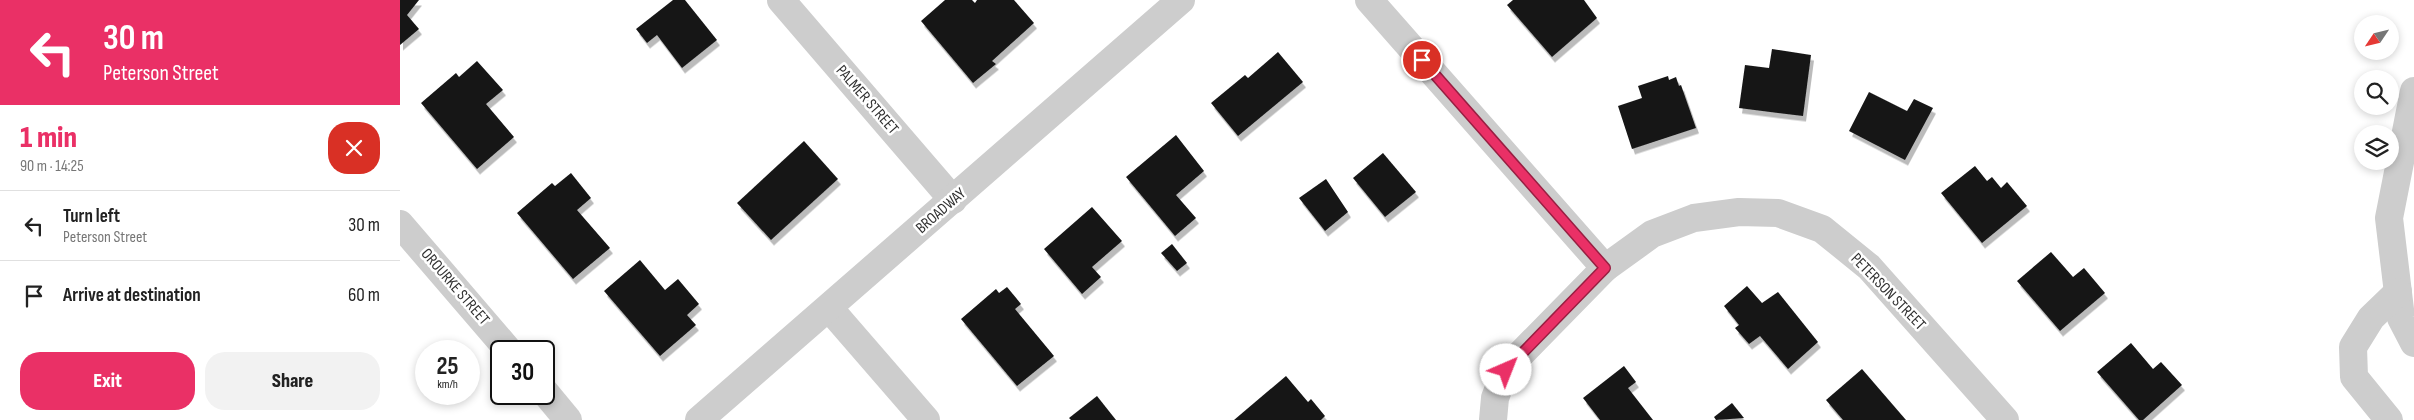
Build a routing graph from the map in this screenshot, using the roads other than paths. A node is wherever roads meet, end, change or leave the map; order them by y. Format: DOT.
graph roads {
  1 [pos="781,0"];
  2 [pos="1181,0"];
  3 [pos="1369,0"];
  4 [pos="2414,91"];
  5 [pos="953,200"];
  6 [pos="400,224"];
  7 [pos="1605,268"];
  8 [pos="2398,292"];
  9 [pos="829,308"];
  10 [pos="500,340"];
  11 [pos="2414,343"];
  12 [pos="555,404"];
  13 [pos="568,420"];
  14 [pos="700,420"];
  15 [pos="926,420"];
  16 [pos="1493,420"];
  17 [pos="2005,420"];
  18 [pos="2389,420"];
  1 -- 5 [label="street, PALMER STREET"];
  2 -- 5 [label="street, BROADWAY"];
  3 -- 7 [label="street"];
  4 -- 8 [label="street"];
  5 -- 9 [label="street, BROADWAY"];
  6 -- 10 [label="street, OROURKE STREET"];
  7 -- 16 [label="street, PETERSON STREET"];
  7 -- 17 [label="street, PETERSON STREET"];
  8 -- 11 [label="street"];
  8 -- 18 [label="street"];
  9 -- 14 [label="street, BROADWAY"];
  9 -- 15 [label="street"];
  12 -- 13 [label="street"];
}
